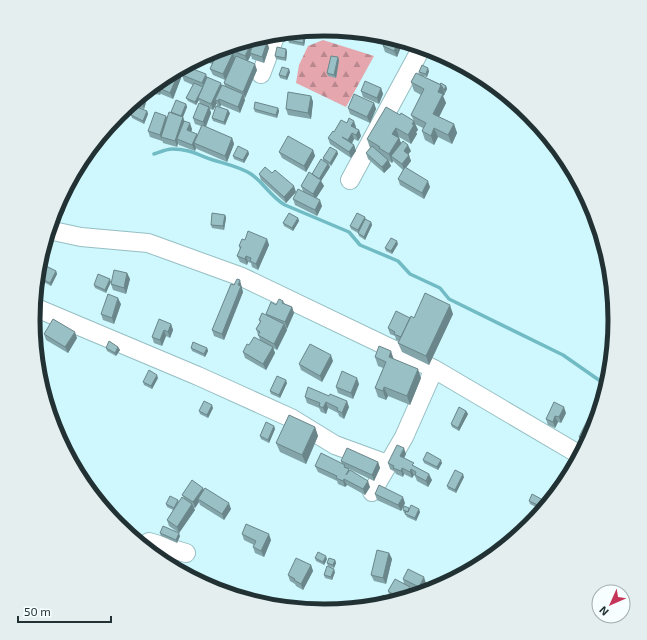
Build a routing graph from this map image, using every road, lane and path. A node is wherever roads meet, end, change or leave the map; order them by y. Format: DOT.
graph roads {
  1 [pos="274,40"];
  2 [pos="419,53"];
  3 [pos="260,74"];
  4 [pos="350,180"];
  5 [pos="53,232"];
  6 [pos="40,310"];
  7 [pos="434,369"];
  8 [pos="575,452"];
  9 [pos="387,464"];
  10 [pos="372,492"];
  11 [pos="148,543"];
  12 [pos="186,553"];
  1 -- 3 [label="street"];
  2 -- 4 [label="street"];
  5 -- 7 [label="street"];
  6 -- 9 [label="street"];
  7 -- 8 [label="street"];
  7 -- 9 [label="street"];
  9 -- 10 [label="street"];
  11 -- 12 [label="street"];
}
